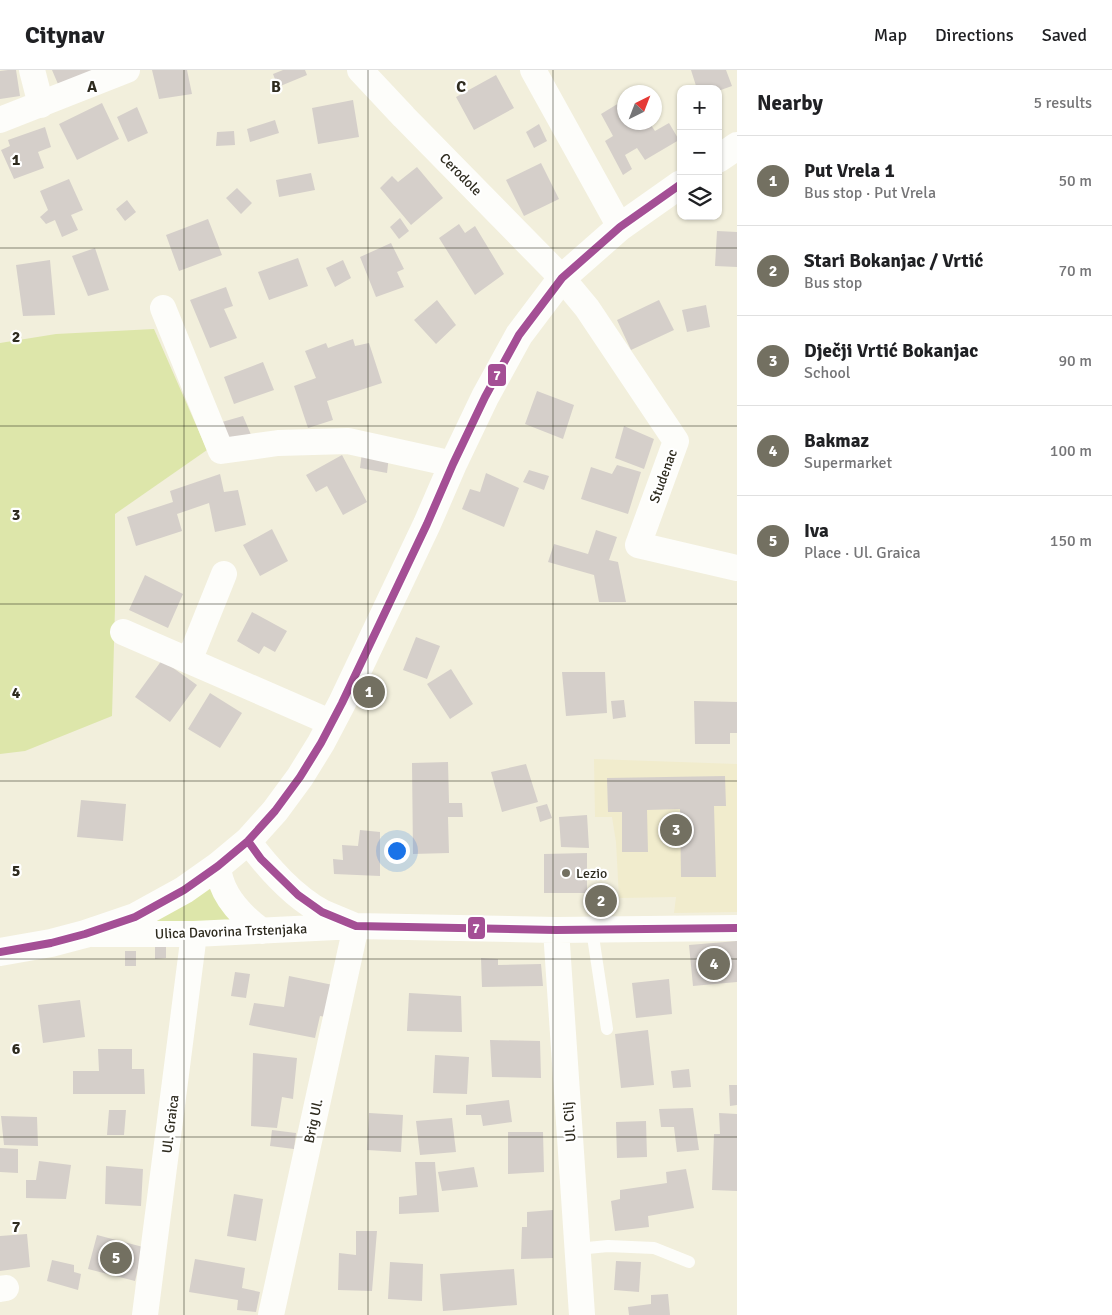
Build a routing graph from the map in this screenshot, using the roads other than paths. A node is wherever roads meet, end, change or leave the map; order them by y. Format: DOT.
graph roads {
  1 [pos="32,70"];
  2 [pos="127,70"];
  3 [pos="360,70"];
  4 [pos="533,70"];
  5 [pos="41,105"];
  6 [pos="0,120"];
  7 [pos="737,146"];
  8 [pos="722,155"];
  9 [pos="677,187"];
  10 [pos="620,227"];
  11 [pos="562,278"];
  12 [pos="163,308"];
  13 [pos="453,464"];
  14 [pos="737,568"];
  15 [pos="224,574"];
  16 [pos="123,632"];
  17 [pos="189,661"];
  18 [pos="332,722"];
  19 [pos="248,841"];
  20 [pos="218,866"];
  21 [pos="356,926"];
  22 [pos="737,928"];
  23 [pos="556,930"];
  24 [pos="592,930"];
  25 [pos="262,931"];
  26 [pos="85,934"];
  27 [pos="194,934"];
  28 [pos="0,952"];
  29 [pos="607,1029"];
  30 [pos="577,1249"];
  31 [pos="689,1262"];
  32 [pos="145,1315"];
  33 [pos="271,1315"];
  34 [pos="582,1315"];
  1 -- 5 [label="street"];
  2 -- 5 [label="street"];
  3 -- 11 [label="street, Cerodole"];
  4 -- 10 [label="street"];
  5 -- 6 [label="street"];
  7 -- 8 [label="main road"];
  9 -- 10 [label="main road"];
  10 -- 11 [label="main road"];
  11 -- 13 [label="main road"];
  11 -- 14 [label="street, Studenac"];
  12 -- 13 [label="street"];
  13 -- 18 [label="main road"];
  15 -- 17 [label="street"];
  16 -- 17 [label="street"];
  17 -- 18 [label="street"];
  18 -- 19 [label="main road"];
  19 -- 20 [label="main road"];
  19 -- 21 [label="street"];
  20 -- 25 [label="street"];
  20 -- 26 [label="main road"];
  21 -- 23 [label="street, Ulica Davorina Trstenjaka"];
  21 -- 25 [label="street, Ulica Davorina Trstenjaka"];
  21 -- 33 [label="street, Brig Ul."];
  22 -- 24 [label="street, Ulica Davorina Trstenjaka"];
  23 -- 24 [label="street, Ulica Davorina Trstenjaka"];
  23 -- 30 [label="street, Ul. Cilj"];
  24 -- 29 [label="lane"];
  25 -- 27 [label="street, Ulica Davorina Trstenjaka"];
  26 -- 27 [label="street, Ulica Davorina Trstenjaka"];
  26 -- 28 [label="main road"];
  27 -- 32 [label="street, Ul. Graica"];
  30 -- 31 [label="lane"];
  30 -- 34 [label="street, Ul. Cilj"];
}
